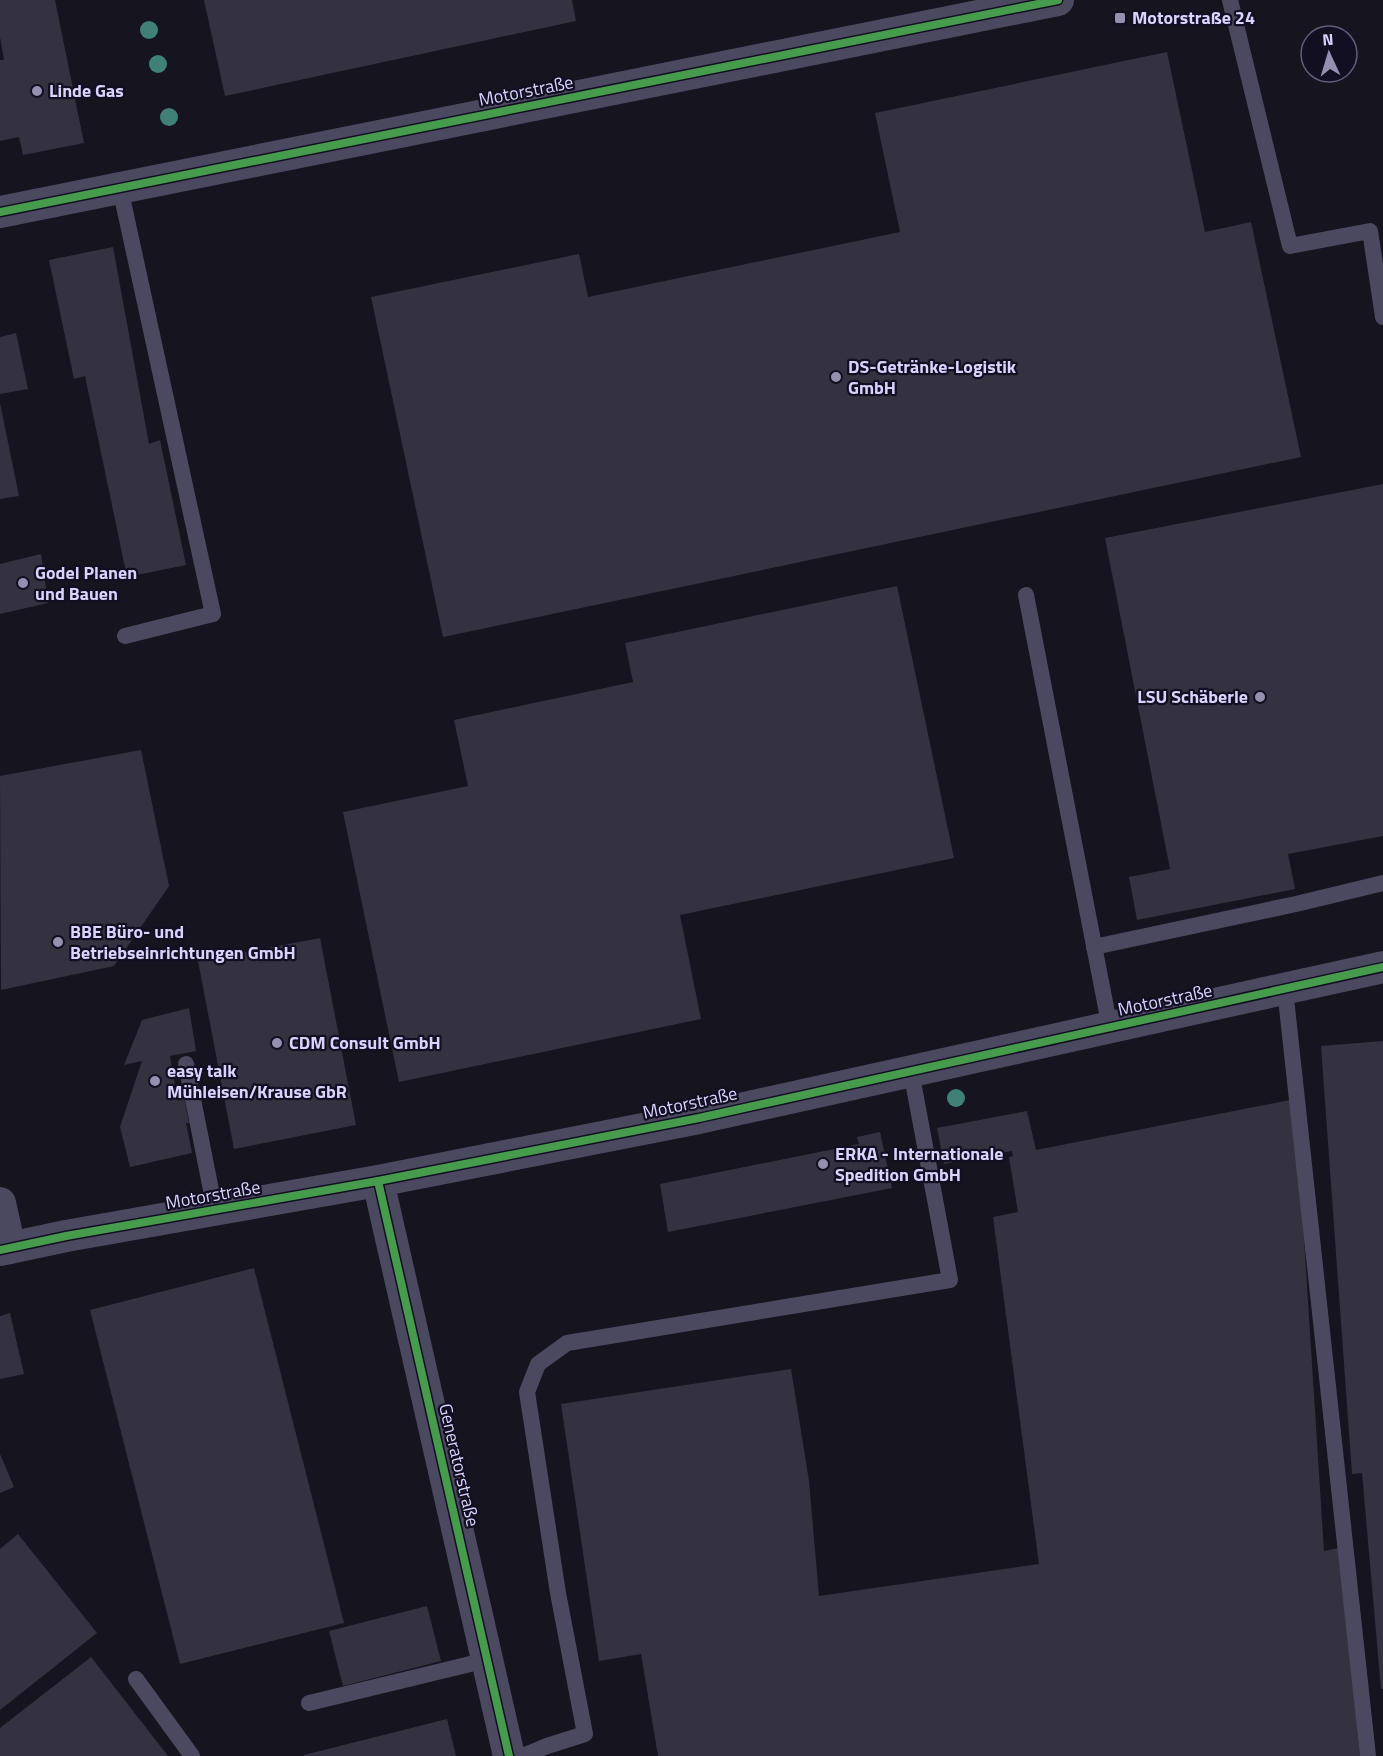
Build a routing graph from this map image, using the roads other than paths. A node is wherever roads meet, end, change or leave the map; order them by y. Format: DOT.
graph roads {
  1 [pos="1058,0"];
  2 [pos="1230,0"];
  3 [pos="120,188"];
  4 [pos="0,212"];
  5 [pos="1383,317"];
  6 [pos="1026,595"];
  7 [pos="125,636"];
  8 [pos="1383,883"];
  9 [pos="1094,946"];
  10 [pos="1383,967"];
  11 [pos="1285,989"];
  12 [pos="1110,1028"];
  13 [pos="186,1064"];
  14 [pos="911,1071"];
  15 [pos="378,1181"];
  16 [pos="0,1203"];
  17 [pos="215,1210"];
  18 [pos="5,1249"];
  19 [pos="487,1660"];
  20 [pos="136,1679"];
  21 [pos="309,1703"];
  22 [pos="192,1756"];
  23 [pos="509,1756"];
  24 [pos="523,1756"];
  25 [pos="1368,1756"];
  1 -- 3 [label="street, Motorstraße"];
  2 -- 5 [label="lane"];
  3 -- 4 [label="street, Motorstraße"];
  3 -- 7 [label="lane"];
  6 -- 9 [label="lane"];
  8 -- 9 [label="lane"];
  9 -- 12 [label="lane"];
  10 -- 11 [label="street, Motorstraße"];
  11 -- 12 [label="street, Motorstraße"];
  11 -- 25 [label="lane"];
  12 -- 14 [label="street, Motorstraße"];
  13 -- 17 [label="lane"];
  14 -- 15 [label="street, Motorstraße"];
  14 -- 24 [label="lane"];
  15 -- 17 [label="street, Motorstraße"];
  15 -- 19 [label="street, Generatorstraße"];
  16 -- 18 [label="street"];
  17 -- 18 [label="street, Motorstraße"];
  19 -- 21 [label="lane"];
  19 -- 23 [label="street, Generatorstraße"];
  20 -- 22 [label="lane"];
}
